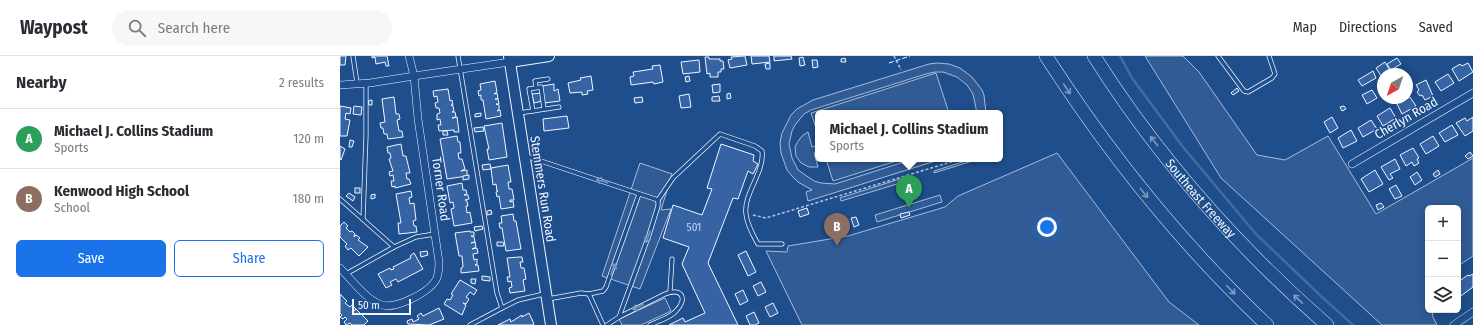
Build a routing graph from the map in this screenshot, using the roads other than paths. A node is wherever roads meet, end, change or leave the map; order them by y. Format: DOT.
graph roads {
  1 [pos="353,56"];
  2 [pos="409,56"];
  3 [pos="458,56"];
  4 [pos="543,56"];
  5 [pos="1046,56"];
  6 [pos="1094,56"];
  7 [pos="1218,56"];
  8 [pos="1269,56"];
  9 [pos="509,59"];
  10 [pos="460,69"];
  11 [pos="414,76"];
  12 [pos="548,79"];
  13 [pos="357,84"];
  14 [pos="366,84"];
  15 [pos="340,85"];
  16 [pos="536,88"];
  17 [pos="1473,94"];
  18 [pos="559,107"];
  19 [pos="544,109"];
  20 [pos="533,111"];
  21 [pos="518,113"];
  22 [pos="525,156"];
  23 [pos="1352,164"];
  24 [pos="639,194"];
  25 [pos="340,199"];
  26 [pos="658,200"];
  27 [pos="363,219"];
  28 [pos="435,234"];
  29 [pos="782,244"];
  30 [pos="394,247"];
  31 [pos="672,259"];
  32 [pos="340,268"];
  33 [pos="346,274"];
  34 [pos="670,292"];
  35 [pos="589,294"];
  36 [pos="547,296"];
  37 [pos="502,308"];
  38 [pos="1473,312"];
  39 [pos="619,317"];
  40 [pos="470,325"];
  41 [pos="551,325"];
  42 [pos="603,325"];
  43 [pos="607,325"];
  44 [pos="650,325"];
  45 [pos="1267,325"];
  46 [pos="1327,325"];
  47 [pos="1454,325"];
  1 -- 13 [label="lane"];
  2 -- 11 [label="street, Torner Road"];
  3 -- 10 [label="lane"];
  4 -- 9 [label="main road"];
  5 -- 45 [label="highway, one-way"];
  46 -- 6 [label="highway, Southeast Freeway, one-way"];
  7 -- 8 [label="lane"];
  9 -- 10 [label="street"];
  9 -- 21 [label="main road, Stemmers Run Road"];
  10 -- 11 [label="street"];
  10 -- 37 [label="lane"];
  11 -- 14 [label="street"];
  11 -- 28 [label="street, Torner Road"];
  12 -- 16 [label="lane"];
  13 -- 14 [label="street"];
  13 -- 15 [label="street"];
  14 -- 27 [label="lane"];
  16 -- 19 [label="lane"];
  16 -- 20 [label="lane"];
  17 -- 23 [label="street, Cherlyn Road"];
  18 -- 19 [label="lane"];
  19 -- 20 [label="lane"];
  20 -- 21 [label="lane"];
  21 -- 22 [label="main road, Stemmers Run Road"];
  24 -- 22 [label="lane, one-way"];
  22 -- 36 [label="main road, Stemmers Run Road"];
  24 -- 26 [label="lane"];
  35 -- 24 [label="lane, one-way"];
  25 -- 27 [label="lane"];
  26 -- 29 [label="lane"];
  26 -- 39 [label="lane, one-way"];
  27 -- 30 [label="lane"];
  28 -- 30 [label="lane"];
  28 -- 33 [label="street, Torner Road"];
  30 -- 33 [label="lane"];
  31 -- 34 [label="lane"];
  32 -- 33 [label="street"];
  34 -- 39 [label="lane, one-way"];
  34 -- 44 [label="lane"];
  35 -- 36 [label="lane"];
  35 -- 42 [label="lane"];
  36 -- 37 [label="lane"];
  36 -- 41 [label="main road, Stemmers Run Road"];
  37 -- 40 [label="lane"];
  38 -- 47 [label="street"];
  39 -- 43 [label="lane"];
}
